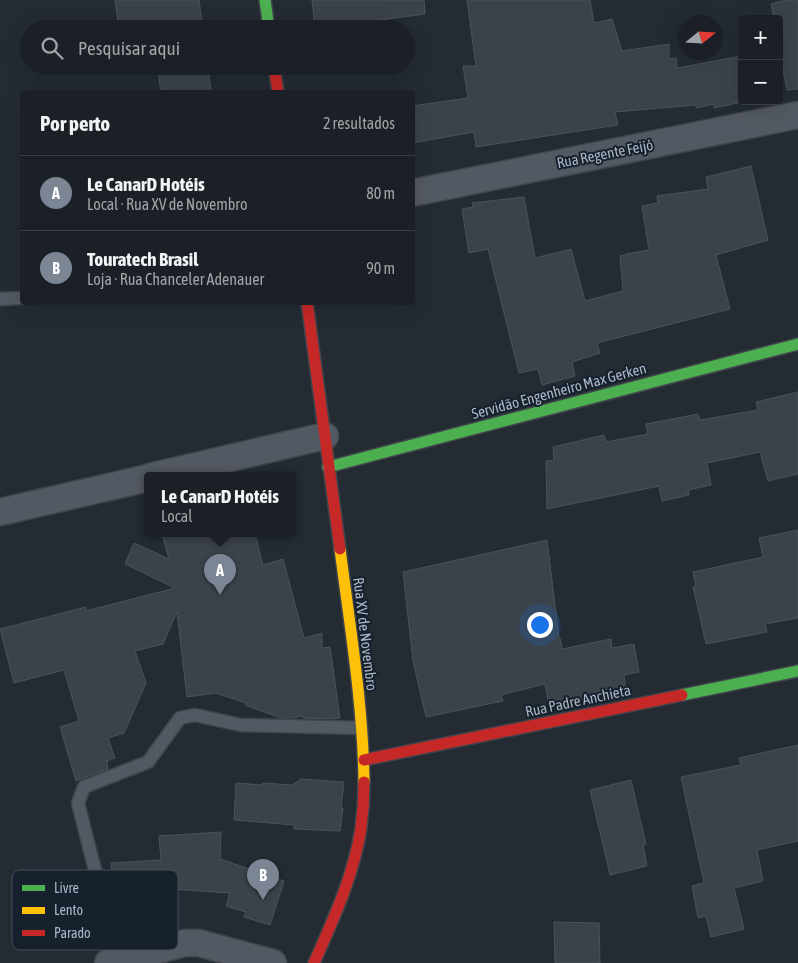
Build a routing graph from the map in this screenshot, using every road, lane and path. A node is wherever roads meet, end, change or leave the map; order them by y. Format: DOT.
graph roads {
  1 [pos="265,0"];
  2 [pos="268,20"];
  3 [pos="275,75"];
  4 [pos="278,90"];
  5 [pos="798,115"];
  6 [pos="415,192"];
  7 [pos="20,298"];
  8 [pos="0,299"];
  9 [pos="307,305"];
  10 [pos="798,344"];
  11 [pos="325,436"];
  12 [pos="328,467"];
  13 [pos="170,472"];
  14 [pos="144,479"];
  15 [pos="0,512"];
  16 [pos="798,671"];
  17 [pos="362,728"];
  18 [pos="364,760"];
  19 [pos="93,870"];
  20 [pos="178,945"];
  21 [pos="158,950"];
  22 [pos="113,962"];
  23 [pos="274,963"];
  24 [pos="314,963"];
  1 -- 2 [label="street"];
  3 -- 4 [label="street"];
  5 -- 6 [label="street, Rua Regente Feijó"];
  7 -- 8 [label="lane"];
  9 -- 11 [label="street, Rua XV de Novembro"];
  10 -- 12 [label="street, Servidão Engenheiro Max Gerken"];
  11 -- 12 [label="street, Rua XV de Novembro"];
  11 -- 13 [label="street"];
  12 -- 17 [label="street, Rua XV de Novembro"];
  14 -- 15 [label="street"];
  16 -- 18 [label="street, Rua Padre Anchieta"];
  17 -- 18 [label="street, Rua XV de Novembro"];
  17 -- 19 [label="lane"];
  18 -- 24 [label="street, Rua XV de Novembro"];
  20 -- 23 [label="street"];
  21 -- 22 [label="street"];
}
